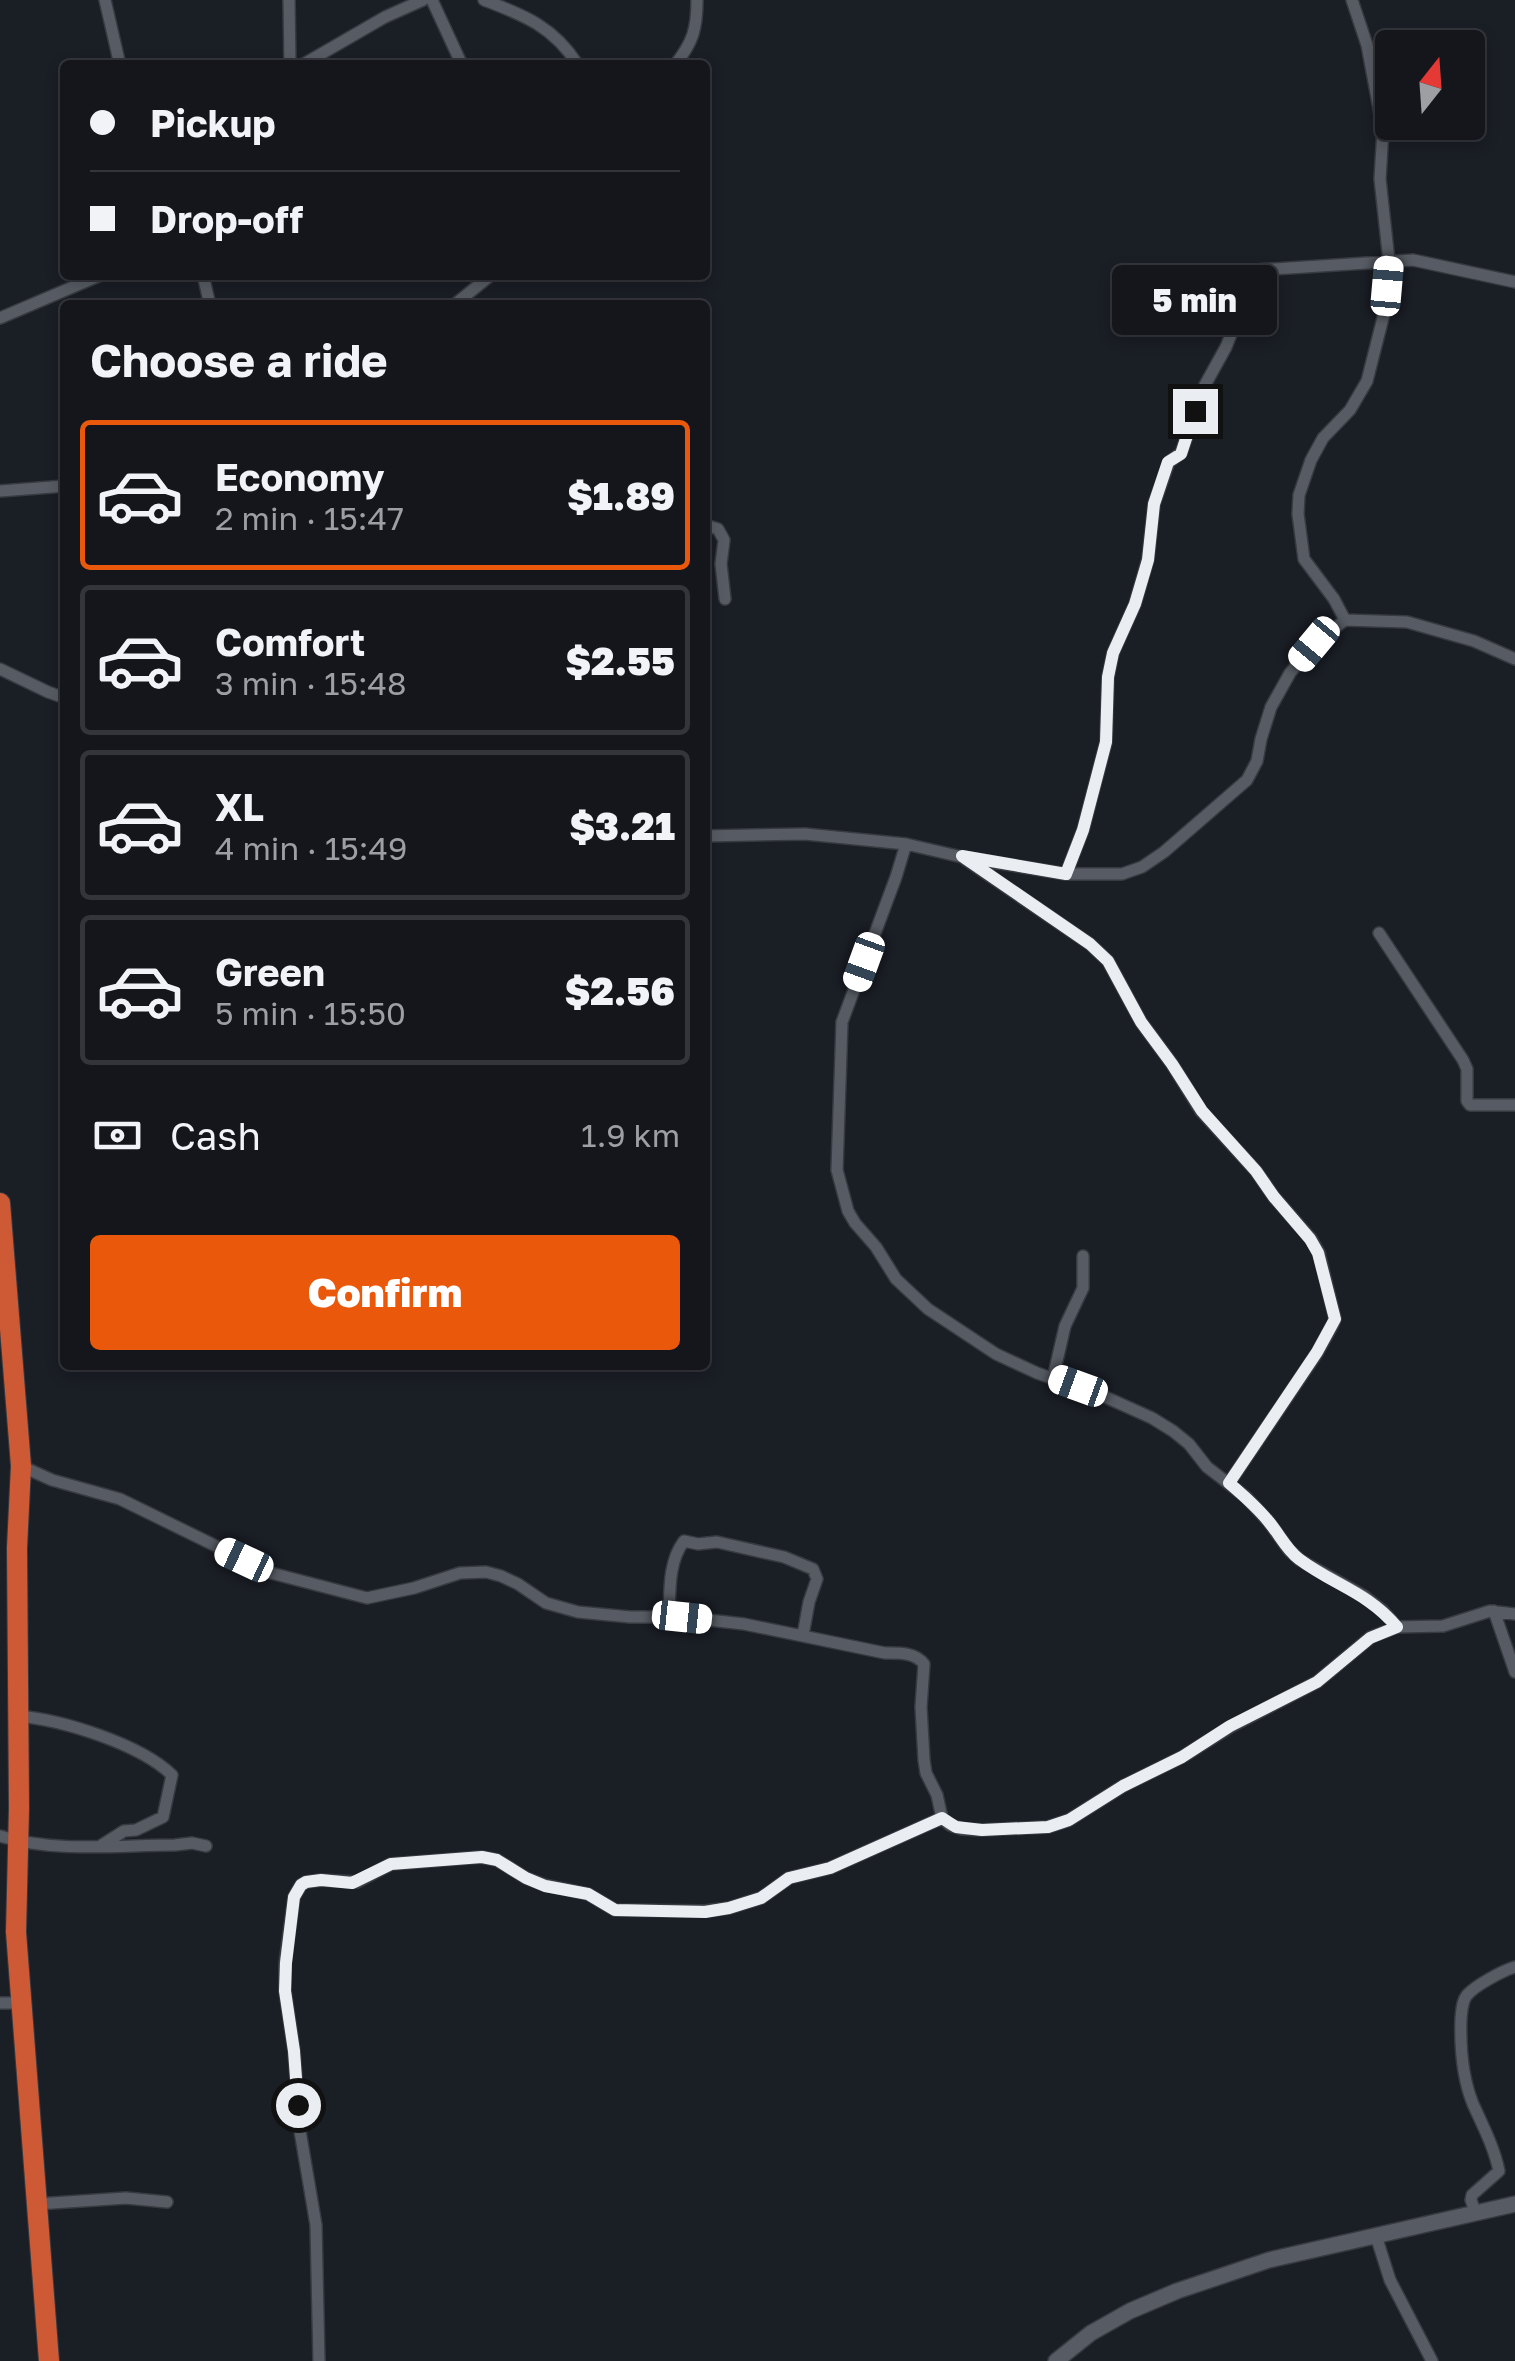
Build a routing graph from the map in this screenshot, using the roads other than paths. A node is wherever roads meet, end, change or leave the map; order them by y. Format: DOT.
graph roads {
  1 [pos="105,0"];
  2 [pos="288,0"];
  3 [pos="423,0"];
  4 [pos="432,0"];
  5 [pos="484,0"];
  6 [pos="697,0"];
  7 [pos="1352,0"];
  8 [pos="119,60"];
  9 [pos="290,60"];
  10 [pos="311,60"];
  11 [pos="460,60"];
  12 [pos="574,60"];
  13 [pos="678,60"];
  14 [pos="1389,261"];
  15 [pos="89,280"];
  16 [pos="486,280"];
  17 [pos="1515,282"];
  18 [pos="460,300"];
  19 [pos="0,318"];
  20 [pos="60,486"];
  21 [pos="0,491"];
  22 [pos="710,526"];
  23 [pos="725,599"];
  24 [pos="1345,620"];
  25 [pos="1515,658"];
  26 [pos="0,669"];
  27 [pos="60,696"];
  28 [pos="710,836"];
  29 [pos="906,844"];
  30 [pos="962,856"];
  31 [pos="1066,874"];
  32 [pos="1379,933"];
  33 [pos="1515,1104"];
  34 [pos="0,1203"];
  35 [pos="1083,1256"];
  36 [pos="1053,1378"];
  37 [pos="7,1386"];
  38 [pos="22,1466"];
  39 [pos="1229,1483"];
  40 [pos="9,1546"];
  41 [pos="1494,1611"];
  42 [pos="1515,1614"];
  43 [pos="669,1617"];
  44 [pos="1397,1627"];
  45 [pos="803,1635"];
  46 [pos="1515,1672"];
  47 [pos="18,1716"];
  48 [pos="942,1818"];
  49 [pos="8,1839"];
  50 [pos="102,1846"];
  51 [pos="206,1846"];
  52 [pos="1515,1968"];
  53 [pos="10,2004"];
  54 [pos="167,2202"];
  55 [pos="37,2204"];
  56 [pos="1515,2204"];
  57 [pos="1476,2214"];
  58 [pos="1376,2236"];
  59 [pos="1427,2358"];
  60 [pos="50,2361"];
  61 [pos="318,2361"];
  62 [pos="1056,2361"];
  1 -- 8 [label="street"];
  2 -- 9 [label="street"];
  3 -- 10 [label="street"];
  4 -- 11 [label="street"];
  5 -- 12 [label="street"];
  6 -- 13 [label="street"];
  7 -- 14 [label="street"];
  14 -- 17 [label="street"];
  14 -- 24 [label="street"];
  14 -- 31 [label="street"];
  15 -- 19 [label="street"];
  16 -- 18 [label="street"];
  20 -- 21 [label="street"];
  22 -- 23 [label="street"];
  24 -- 25 [label="street"];
  24 -- 31 [label="street"];
  26 -- 27 [label="street"];
  28 -- 29 [label="street"];
  29 -- 30 [label="street"];
  29 -- 36 [label="street"];
  30 -- 31 [label="street"];
  30 -- 39 [label="street"];
  32 -- 33 [label="street"];
  34 -- 37 [label="highway"];
  35 -- 36 [label="street"];
  36 -- 39 [label="street"];
  37 -- 38 [label="highway"];
  38 -- 40 [label="highway"];
  38 -- 43 [label="street"];
  39 -- 44 [label="street"];
  40 -- 47 [label="highway"];
  41 -- 42 [label="street"];
  41 -- 44 [label="street"];
  41 -- 46 [label="street"];
  43 -- 45 [label="street"];
  43 -- 45 [label="street"];
  44 -- 48 [label="street"];
  45 -- 48 [label="street"];
  47 -- 49 [label="highway"];
  47 -- 50 [label="street"];
  48 -- 61 [label="street"];
  49 -- 50 [label="street"];
  49 -- 53 [label="highway"];
  50 -- 51 [label="street"];
  52 -- 57 [label="street"];
  53 -- 55 [label="highway"];
  54 -- 55 [label="street"];
  55 -- 60 [label="highway"];
  56 -- 57 [label="main road"];
  57 -- 58 [label="main road"];
  58 -- 59 [label="street"];
  58 -- 62 [label="main road"];
}
